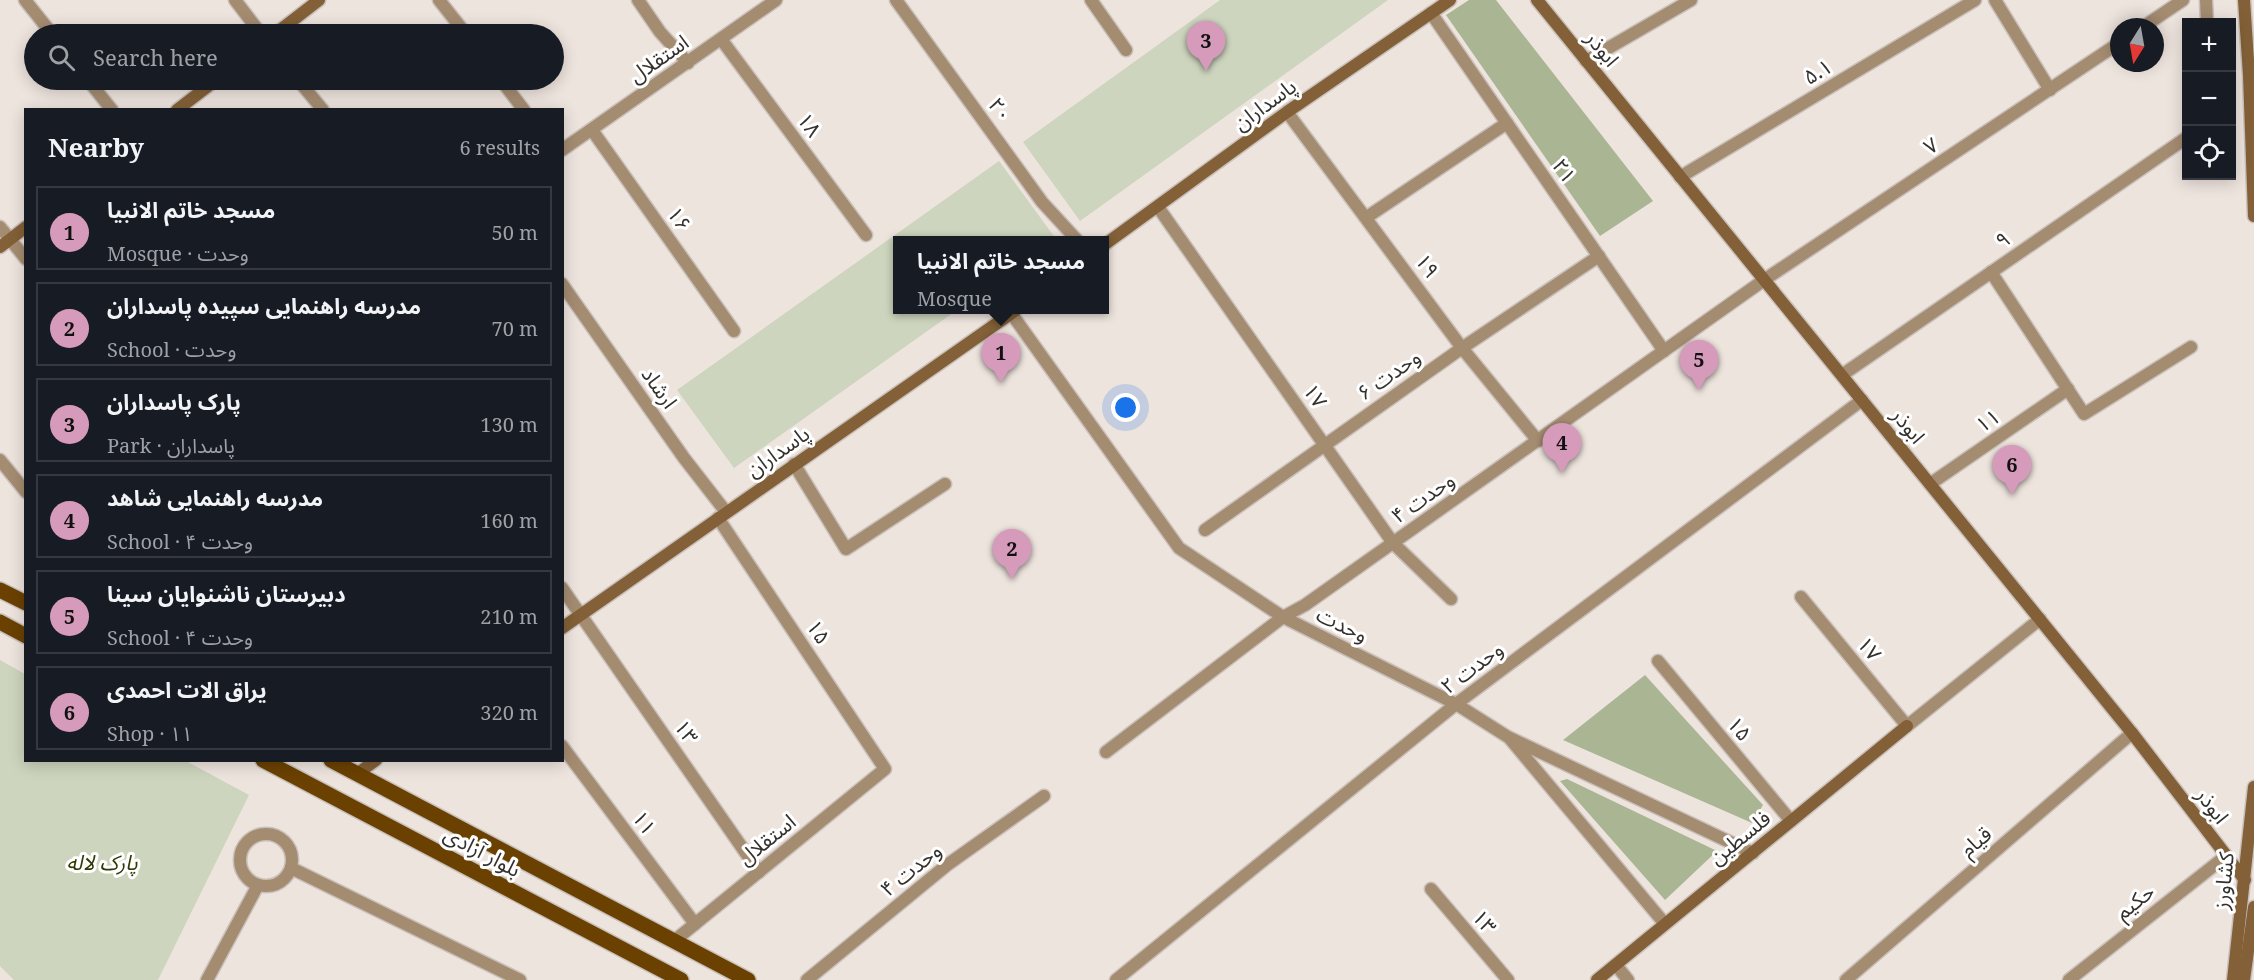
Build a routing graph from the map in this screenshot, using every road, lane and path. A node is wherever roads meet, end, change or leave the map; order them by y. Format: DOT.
graph roads {
  1 [pos="25,0"];
  2 [pos="235,0"];
  3 [pos="319,0"];
  4 [pos="439,0"];
  5 [pos="638,0"];
  6 [pos="776,0"];
  7 [pos="896,0"];
  8 [pos="1091,0"];
  9 [pos="1450,0"];
  10 [pos="1537,0"];
  11 [pos="1691,0"];
  12 [pos="1975,0"];
  13 [pos="1995,0"];
  14 [pos="2183,0"];
  15 [pos="2206,0"];
  16 [pos="2244,0"];
  17 [pos="1431,14"];
  18 [pos="2156,18"];
  19 [pos="2207,18"];
  20 [pos="44,24"];
  21 [pos="253,24"];
  22 [pos="288,24"];
  23 [pos="458,24"];
  24 [pos="721,39"];
  25 [pos="2110,49"];
  26 [pos="1126,50"];
  27 [pos="1586,61"];
  28 [pos="688,63"];
  29 [pos="96,90"];
  30 [pos="203,90"];
  31 [pos="306,90"];
  32 [pos="509,90"];
  33 [pos="2050,90"];
  34 [pos="110,108"];
  35 [pos="180,108"];
  36 [pos="321,108"];
  37 [pos="522,108"];
  38 [pos="1287,112"];
  39 [pos="1507,123"];
  40 [pos="592,130"];
  41 [pos="2182,141"];
  42 [pos="2253,142"];
  43 [pos="564,149"];
  44 [pos="1680,177"];
  45 [pos="1158,207"];
  46 [pos="2254,216"];
  47 [pos="1367,217"];
  48 [pos="0,227"];
  49 [pos="24,229"];
  50 [pos="866,235"];
  51 [pos="1073,236"];
  52 [pos="1109,241"];
  53 [pos="5,243"];
  54 [pos="1599,256"];
  55 [pos="24,258"];
  56 [pos="1991,272"];
  57 [pos="1764,279"];
  58 [pos="564,287"];
  59 [pos="1009,314"];
  60 [pos="1015,314"];
  61 [pos="734,331"];
  62 [pos="2191,347"];
  63 [pos="1462,348"];
  64 [pos="1664,351"];
  65 [pos="1842,375"];
  66 [pos="2068,389"];
  67 [pos="1862,400"];
  68 [pos="1538,441"];
  69 [pos="1326,444"];
  70 [pos="0,460"];
  71 [pos="794,464"];
  72 [pos="945,484"];
  73 [pos="1930,484"];
  74 [pos="24,490"];
  75 [pos="722,515"];
  76 [pos="1204,530"];
  77 [pos="1393,543"];
  78 [pos="0,590"];
  79 [pos="564,591"];
  80 [pos="1801,597"];
  81 [pos="1451,599"];
  82 [pos="24,602"];
  83 [pos="582,615"];
  84 [pos="1283,618"];
  85 [pos="2040,619"];
  86 [pos="0,622"];
  87 [pos="564,627"];
  88 [pos="24,635"];
  89 [pos="1658,661"];
  90 [pos="1456,704"];
  91 [pos="1907,726"];
  92 [pos="2132,732"];
  93 [pos="1509,737"];
  94 [pos="564,749"];
  95 [pos="1106,752"];
  96 [pos="267,762"];
  97 [pos="335,762"];
  98 [pos="373,762"];
  99 [pos="885,769"];
  100 [pos="357,774"];
  101 [pos="2254,787"];
  102 [pos="1044,796"];
  103 [pos="1791,821"];
  104 [pos="1752,853"];
  105 [pos="2226,856"];
  106 [pos="291,868"];
  107 [pos="759,872"];
  108 [pos="2245,880"];
  109 [pos="258,885"];
  110 [pos="1431,889"];
  111 [pos="2254,907"];
  112 [pos="694,924"];
  113 [pos="1665,924"];
  114 [pos="674,941"];
  115 [pos="1616,964"];
  116 [pos="207,980"];
  117 [pos="520,980"];
  118 [pos="681,980"];
  119 [pos="748,980"];
  120 [pos="807,980"];
  121 [pos="1116,980"];
  122 [pos="1508,980"];
  123 [pos="1597,980"];
  124 [pos="1628,980"];
  125 [pos="1846,980"];
  126 [pos="2069,980"];
  127 [pos="2234,980"];
  128 [pos="2244,980"];
  1 -- 20 [label="street"];
  2 -- 21 [label="street"];
  3 -- 22 [label="street"];
  4 -- 23 [label="street"];
  5 -- 28 [label="street"];
  6 -- 24 [label="street, استقلال"];
  7 -- 51 [label="street, ۲۰"];
  8 -- 26 [label="street"];
  9 -- 17 [label="street, پاسداران"];
  10 -- 27 [label="street, ابوذر"];
  11 -- 27 [label="street"];
  12 -- 44 [label="street, ۵.۱"];
  13 -- 33 [label="street"];
  14 -- 18 [label="street"];
  15 -- 19 [label="street"];
  16 -- 42 [label="street"];
  17 -- 38 [label="street, پاسداران"];
  17 -- 39 [label="street, ۲۱"];
  24 -- 28 [label="street, استقلال"];
  24 -- 50 [label="street, ۱۸"];
  25 -- 33 [label="street, ۷"];
  27 -- 44 [label="street, ابوذر"];
  28 -- 40 [label="street, استقلال"];
  29 -- 34 [label="street"];
  30 -- 35 [label="street"];
  31 -- 36 [label="street"];
  32 -- 37 [label="street"];
  33 -- 57 [label="street, ۷"];
  38 -- 45 [label="street, پاسداران"];
  38 -- 47 [label="street, ۱۹"];
  39 -- 47 [label="street"];
  39 -- 54 [label="street, ۲۱"];
  40 -- 43 [label="street, استقلال"];
  40 -- 61 [label="street, ۱۶"];
  41 -- 56 [label="street, ۹"];
  42 -- 46 [label="street"];
  44 -- 57 [label="street, ابوذر"];
  45 -- 52 [label="street, پاسداران"];
  45 -- 69 [label="street, ۱۷"];
  47 -- 63 [label="street, ۱۹"];
  48 -- 53 [label="street"];
  49 -- 53 [label="street"];
  53 -- 55 [label="street"];
  54 -- 63 [label="street, وحدت ۶"];
  54 -- 64 [label="street, ۲۱"];
  56 -- 65 [label="street, ۹"];
  56 -- 66 [label="street"];
  57 -- 64 [label="street, وحدت ۴"];
  57 -- 65 [label="street, ابوذر"];
  58 -- 75 [label="street, ارشاد"];
  59 -- 71 [label="street, پاسداران"];
  60 -- 84 [label="street, وحدت"];
  62 -- 66 [label="street"];
  63 -- 68 [label="street, ۱۹"];
  63 -- 69 [label="street, وحدت ۶"];
  64 -- 68 [label="street, وحدت ۴"];
  65 -- 67 [label="street, ابوذر"];
  66 -- 73 [label="street, ۱۱"];
  67 -- 73 [label="street, ابوذر"];
  67 -- 90 [label="street, وحدت ۲"];
  68 -- 77 [label="street, وحدت ۴"];
  69 -- 76 [label="street, وحدت ۶"];
  69 -- 77 [label="street, ۱۷"];
  70 -- 74 [label="street"];
  71 -- 72 [label="street"];
  71 -- 75 [label="street, پاسداران"];
  73 -- 85 [label="street, ابوذر"];
  75 -- 83 [label="street, پاسداران"];
  75 -- 99 [label="street, ۱۵"];
  77 -- 81 [label="street, ۱۷"];
  77 -- 84 [label="street, وحدت ۴"];
  78 -- 82 [label="main road"];
  79 -- 83 [label="street, ۱۳"];
  80 -- 91 [label="street, ۱۷"];
  83 -- 87 [label="street, پاسداران"];
  83 -- 107 [label="street, ۱۳"];
  84 -- 90 [label="street, وحدت"];
  84 -- 95 [label="street, وحدت ۴"];
  85 -- 91 [label="street"];
  85 -- 92 [label="street, ابوذر"];
  86 -- 88 [label="main road"];
  89 -- 103 [label="street, ۱۵"];
  90 -- 93 [label="street, وحدت"];
  90 -- 121 [label="street, وحدت ۲"];
  91 -- 103 [label="street, فلسطین"];
  92 -- 105 [label="street, ابوذر"];
  92 -- 125 [label="street, قیام"];
  93 -- 104 [label="street, وحدت"];
  93 -- 113 [label="street"];
  94 -- 112 [label="street, ۱۱"];
  96 -- 118 [label="main road, بلوار آزادی"];
  97 -- 100 [label="main road, بلوار آزادی"];
  98 -- 100 [label="street"];
  99 -- 107 [label="street, استقلال"];
  100 -- 114 [label="main road, بلوار آزادی"];
  101 -- 108 [label="street, کشاورز"];
  102 -- 120 [label="street, وحدت ۴"];
  103 -- 104 [label="street, فلسطین"];
  104 -- 113 [label="street, فلسطین"];
  105 -- 108 [label="street, ابوذر"];
  105 -- 126 [label="street, حکیم"];
  106 -- 109 [label="street"];
  106 -- 109 [label="street"];
  106 -- 117 [label="street"];
  107 -- 112 [label="street, استقلال"];
  108 -- 127 [label="street, کشاورز"];
  109 -- 116 [label="street"];
  110 -- 122 [label="street, ۱۳"];
  111 -- 128 [label="street"];
  112 -- 114 [label="street, استقلال"];
  113 -- 115 [label="street, فلسطین"];
  114 -- 119 [label="main road, بلوار آزادی"];
  115 -- 123 [label="street, فلسطین"];
  115 -- 124 [label="street"];
}
